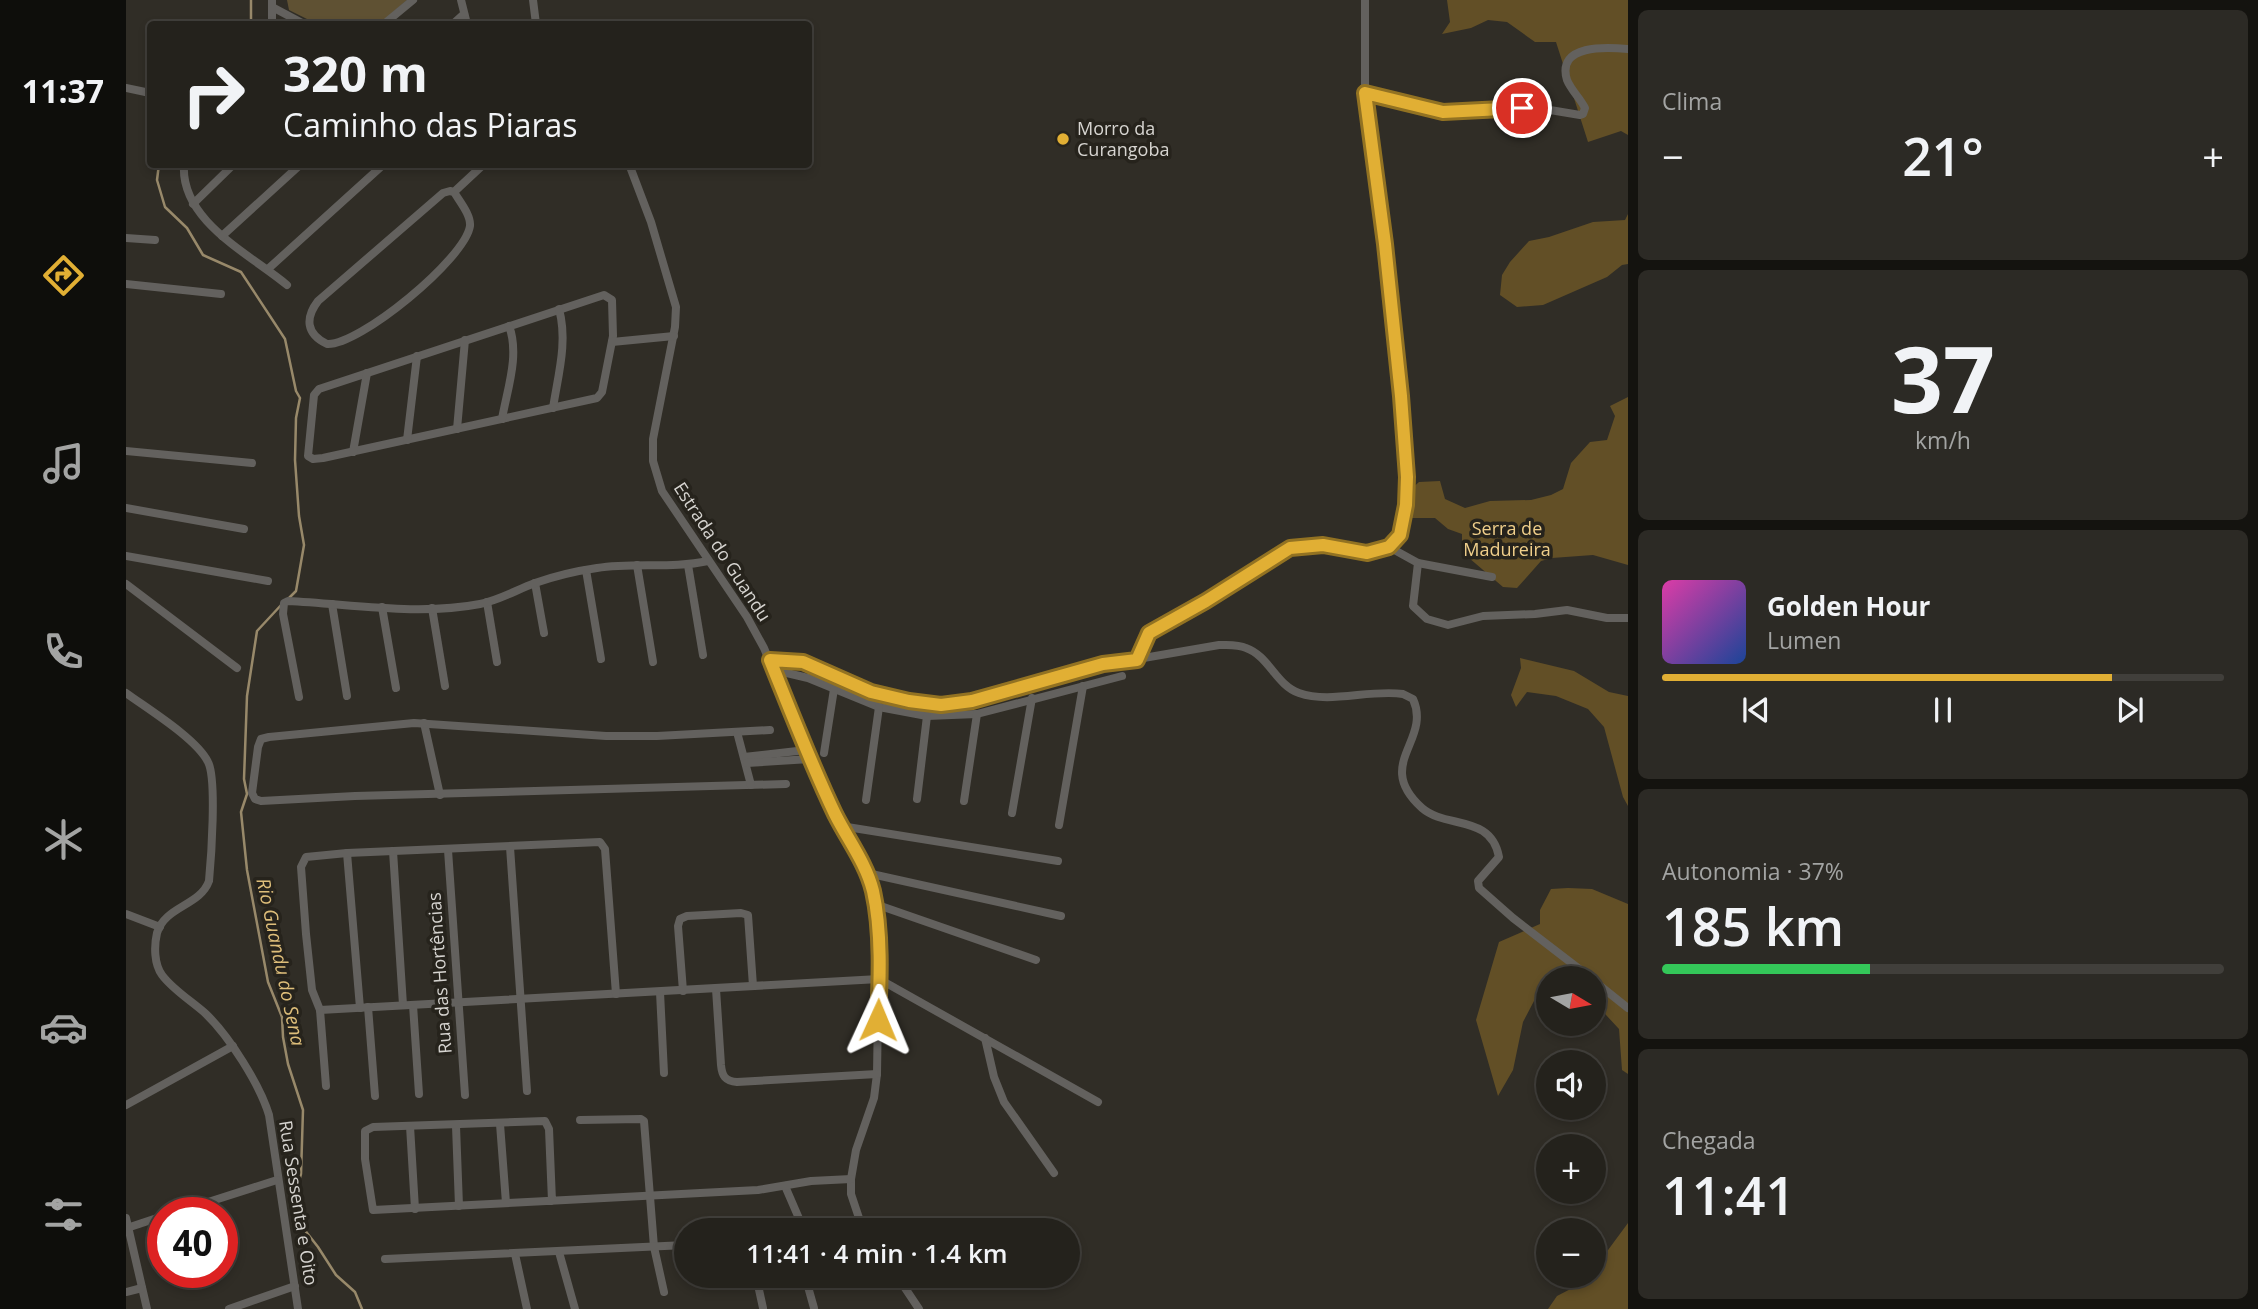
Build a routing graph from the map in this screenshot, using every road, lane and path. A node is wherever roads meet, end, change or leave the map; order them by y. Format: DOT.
graph roads {
  1 [pos="413,0"];
  2 [pos="461,0"];
  3 [pos="533,0"];
  4 [pos="1364,0"];
  5 [pos="273,4"];
  6 [pos="464,14"];
  7 [pos="299,21"];
  8 [pos="388,21"];
  9 [pos="456,21"];
  10 [pos="466,21"];
  11 [pos="536,21"];
  12 [pos="1628,49"];
  13 [pos="126,88"];
  14 [pos="147,92"];
  15 [pos="1365,93"];
  16 [pos="184,168"];
  17 [pos="230,168"];
  18 [pos="297,168"];
  19 [pos="380,168"];
  20 [pos="480,168"];
  21 [pos="630,168"];
  22 [pos="454,192"];
  23 [pos="193,204"];
  24 [pos="222,236"];
  25 [pos="126,238"];
  26 [pos="155,240"];
  27 [pos="268,269"];
  28 [pos="126,284"];
  29 [pos="287,285"];
  30 [pos="221,294"];
  31 [pos="559,309"];
  32 [pos="509,326"];
  33 [pos="674,336"];
  34 [pos="465,340"];
  35 [pos="612,342"];
  36 [pos="416,356"];
  37 [pos="367,373"];
  38 [pos="553,408"];
  39 [pos="502,419"];
  40 [pos="457,429"];
  41 [pos="407,440"];
  42 [pos="126,450"];
  43 [pos="353,452"];
  44 [pos="252,463"];
  45 [pos="126,508"];
  46 [pos="244,529"];
  47 [pos="1389,547"];
  48 [pos="126,556"];
  49 [pos="708,561"];
  50 [pos="1418,563"];
  51 [pos="637,565"];
  52 [pos="688,565"];
  53 [pos="586,570"];
  54 [pos="1492,577"];
  55 [pos="268,581"];
  56 [pos="535,583"];
  57 [pos="126,584"];
  58 [pos="487,602"];
  59 [pos="332,604"];
  60 [pos="382,607"];
  61 [pos="432,608"];
  62 [pos="1628,618"];
  63 [pos="544,633"];
  64 [pos="703,655"];
  65 [pos="601,659"];
  66 [pos="770,660"];
  67 [pos="1137,660"];
  68 [pos="497,662"];
  69 [pos="653,662"];
  70 [pos="237,668"];
  71 [pos="774,670"];
  72 [pos="1122,676"];
  73 [pos="445,686"];
  74 [pos="1083,686"];
  75 [pos="396,688"];
  76 [pos="834,688"];
  77 [pos="126,693"];
  78 [pos="347,696"];
  79 [pos="299,697"];
  80 [pos="1032,698"];
  81 [pos="879,707"];
  82 [pos="977,714"];
  83 [pos="927,716"];
  84 [pos="424,723"];
  85 [pos="770,730"];
  86 [pos="737,732"];
  87 [pos="824,753"];
  88 [pos="808,755"];
  89 [pos="746,760"];
  90 [pos="786,784"];
  91 [pos="751,785"];
  92 [pos="440,795"];
  93 [pos="917,799"];
  94 [pos="866,800"];
  95 [pos="964,801"];
  96 [pos="1012,813"];
  97 [pos="1059,825"];
  98 [pos="841,826"];
  99 [pos="510,847"];
  100 [pos="447,850"];
  101 [pos="393,851"];
  102 [pos="347,853"];
  103 [pos="1058,861"];
  104 [pos="867,873"];
  105 [pos="875,904"];
  106 [pos="126,914"];
  107 [pos="1062,916"];
  108 [pos="160,927"];
  109 [pos="1036,960"];
  110 [pos="1575,966"];
  111 [pos="879,979"];
  112 [pos="753,986"];
  113 [pos="716,989"];
  114 [pos="683,990"];
  115 [pos="1606,990"];
  116 [pos="660,992"];
  117 [pos="616,994"];
  118 [pos="522,999"];
  119 [pos="458,1003"];
  120 [pos="414,1005"];
  121 [pos="403,1006"];
  122 [pos="364,1008"];
  123 [pos="1628,1008"];
  124 [pos="320,1010"];
  125 [pos="985,1038"];
  126 [pos="233,1046"];
  127 [pos="664,1073"];
  128 [pos="877,1074"];
  129 [pos="326,1086"];
  130 [pos="527,1091"];
  131 [pos="419,1094"];
  132 [pos="465,1095"];
  133 [pos="375,1096"];
  134 [pos="1098,1102"];
  135 [pos="126,1105"];
  136 [pos="580,1120"];
  137 [pos="500,1124"];
  138 [pos="410,1126"];
  139 [pos="456,1126"];
  140 [pos="1054,1173"];
  141 [pos="851,1179"];
  142 [pos="277,1180"];
  143 [pos="785,1186"];
  144 [pos="651,1196"];
  145 [pos="224,1197"];
  146 [pos="552,1201"];
  147 [pos="506,1203"];
  148 [pos="459,1206"];
  149 [pos="415,1209"];
  150 [pos="126,1218"];
  151 [pos="799,1218"];
  152 [pos="859,1218"];
  153 [pos="147,1221"];
  154 [pos="130,1227"];
  155 [pos="674,1246"];
  156 [pos="654,1247"];
  157 [pos="559,1252"];
  158 [pos="515,1254"];
  159 [pos="385,1259"];
  160 [pos="295,1286"];
  161 [pos="142,1288"];
  162 [pos="759,1288"];
  163 [pos="809,1288"];
  164 [pos="905,1288"];
  165 [pos="126,1292"];
  166 [pos="664,1292"];
  167 [pos="763,1308"];
  168 [pos="814,1308"];
  169 [pos="147,1309"];
  170 [pos="229,1309"];
  171 [pos="298,1309"];
  172 [pos="527,1309"];
  173 [pos="575,1309"];
  174 [pos="919,1309"];
  1 -- 8 [label="street"];
  2 -- 6 [label="street"];
  3 -- 11 [label="street"];
  4 -- 15 [label="street"];
  5 -- 7 [label="street"];
  6 -- 9 [label="street"];
  6 -- 10 [label="street"];
  12 -- 15 [label="street"];
  13 -- 14 [label="street"];
  15 -- 47 [label="street"];
  16 -- 23 [label="street"];
  17 -- 23 [label="street"];
  18 -- 24 [label="street"];
  19 -- 27 [label="street"];
  20 -- 22 [label="street"];
  21 -- 33 [label="street, Estrada do Guandu"];
  22 -- 22 [label="street"];
  23 -- 24 [label="street"];
  24 -- 27 [label="street"];
  25 -- 26 [label="street"];
  27 -- 29 [label="street"];
  28 -- 30 [label="street"];
  31 -- 32 [label="street"];
  31 -- 35 [label="street"];
  31 -- 38 [label="street"];
  32 -- 34 [label="street"];
  32 -- 39 [label="street"];
  33 -- 35 [label="street"];
  33 -- 49 [label="street, Estrada do Guandu"];
  34 -- 36 [label="street"];
  34 -- 40 [label="street"];
  35 -- 38 [label="street"];
  36 -- 37 [label="street"];
  36 -- 41 [label="street"];
  37 -- 43 [label="street"];
  37 -- 43 [label="street"];
  38 -- 39 [label="street"];
  39 -- 40 [label="street"];
  40 -- 41 [label="street"];
  41 -- 43 [label="street"];
  42 -- 44 [label="street"];
  45 -- 46 [label="street"];
  47 -- 50 [label="street"];
  47 -- 67 [label="street"];
  48 -- 55 [label="street"];
  49 -- 52 [label="street"];
  49 -- 66 [label="street, Estrada do Guandu"];
  50 -- 54 [label="street"];
  50 -- 62 [label="street"];
  51 -- 52 [label="street"];
  51 -- 53 [label="street"];
  51 -- 69 [label="street"];
  52 -- 64 [label="street"];
  53 -- 56 [label="street"];
  53 -- 65 [label="street"];
  56 -- 58 [label="street"];
  56 -- 63 [label="street"];
  57 -- 70 [label="street"];
  58 -- 61 [label="street"];
  58 -- 68 [label="street"];
  59 -- 60 [label="street"];
  59 -- 78 [label="street"];
  59 -- 79 [label="street"];
  60 -- 61 [label="street"];
  60 -- 75 [label="street"];
  61 -- 73 [label="street"];
  66 -- 67 [label="street"];
  66 -- 71 [label="street, Estrada do Guandu"];
  67 -- 110 [label="street"];
  71 -- 76 [label="street"];
  71 -- 88 [label="street, Estrada do Guandu"];
  72 -- 74 [label="street"];
  74 -- 80 [label="street"];
  74 -- 97 [label="street"];
  76 -- 81 [label="street"];
  76 -- 87 [label="street"];
  77 -- 108 [label="street"];
  80 -- 82 [label="street"];
  80 -- 96 [label="street"];
  81 -- 83 [label="street"];
  81 -- 94 [label="street"];
  82 -- 83 [label="street"];
  82 -- 95 [label="street"];
  83 -- 93 [label="street"];
  84 -- 86 [label="street"];
  84 -- 92 [label="street"];
  84 -- 92 [label="street"];
  85 -- 86 [label="street"];
  86 -- 89 [label="street"];
  88 -- 89 [label="street"];
  88 -- 98 [label="street, Estrada do Guandu"];
  89 -- 91 [label="street"];
  90 -- 91 [label="street"];
  91 -- 92 [label="street"];
  98 -- 103 [label="street"];
  98 -- 104 [label="street, Estrada do Guandu"];
  99 -- 100 [label="street"];
  99 -- 117 [label="street"];
  99 -- 118 [label="street"];
  100 -- 101 [label="street"];
  100 -- 119 [label="street, Rua das Hortências"];
  101 -- 102 [label="street"];
  101 -- 121 [label="street"];
  102 -- 122 [label="street"];
  102 -- 124 [label="street"];
  104 -- 105 [label="street, Estrada do Guandu"];
  104 -- 107 [label="street"];
  105 -- 109 [label="street"];
  105 -- 111 [label="street, Estrada do Guandu"];
  106 -- 108 [label="street"];
  108 -- 126 [label="street, Rua Sessenta e Oito"];
  111 -- 112 [label="street"];
  111 -- 125 [label="street"];
  111 -- 128 [label="street, Estrada do Guandu"];
  112 -- 113 [label="street"];
  112 -- 114 [label="street"];
  113 -- 114 [label="street"];
  113 -- 128 [label="street"];
  114 -- 116 [label="street"];
  115 -- 123 [label="street"];
  116 -- 117 [label="street"];
  116 -- 127 [label="street"];
  117 -- 118 [label="street"];
  118 -- 119 [label="street"];
  118 -- 130 [label="street"];
  119 -- 120 [label="street"];
  119 -- 132 [label="street, Rua das Hortências"];
  120 -- 121 [label="street"];
  120 -- 131 [label="street"];
  121 -- 122 [label="street"];
  122 -- 124 [label="street"];
  122 -- 133 [label="street"];
  124 -- 129 [label="street"];
  125 -- 134 [label="street"];
  125 -- 140 [label="street"];
  126 -- 135 [label="street"];
  126 -- 142 [label="street, Rua Sessenta e Oito"];
  128 -- 141 [label="street, Estrada do Guandu"];
  136 -- 144 [label="street"];
  137 -- 139 [label="street"];
  137 -- 146 [label="street"];
  137 -- 147 [label="street"];
  138 -- 139 [label="street"];
  138 -- 149 [label="street"];
  138 -- 149 [label="street"];
  139 -- 148 [label="street"];
  141 -- 143 [label="street"];
  141 -- 152 [label="street, Estrada do Guandu"];
  142 -- 145 [label="street"];
  142 -- 160 [label="street, Rua Sessenta e Oito"];
  143 -- 144 [label="street"];
  143 -- 151 [label="street"];
  144 -- 146 [label="street"];
  144 -- 156 [label="street"];
  146 -- 147 [label="street"];
  147 -- 148 [label="street"];
  148 -- 149 [label="street"];
  150 -- 154 [label="street"];
  153 -- 154 [label="street"];
  154 -- 161 [label="street"];
  155 -- 156 [label="street"];
  156 -- 157 [label="street"];
  156 -- 166 [label="street"];
  157 -- 158 [label="street"];
  157 -- 173 [label="street"];
  158 -- 159 [label="street"];
  158 -- 172 [label="street"];
  160 -- 170 [label="street"];
  160 -- 171 [label="street, Rua Sessenta e Oito"];
  161 -- 165 [label="street"];
  161 -- 169 [label="street"];
  162 -- 167 [label="street"];
  163 -- 168 [label="street"];
  164 -- 174 [label="street"];
}
